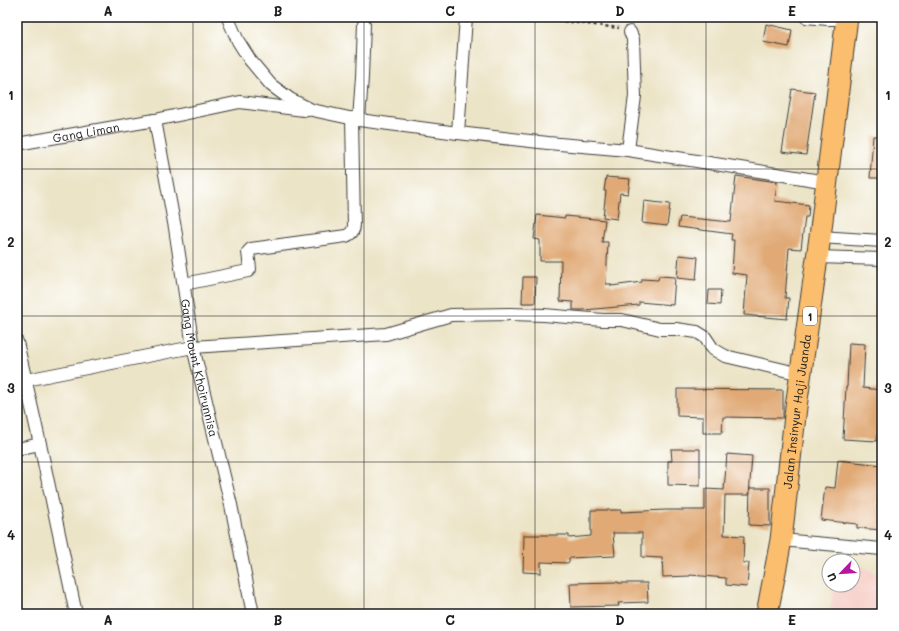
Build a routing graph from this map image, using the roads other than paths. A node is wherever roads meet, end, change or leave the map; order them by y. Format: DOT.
graph roads {
  1 [pos="228,17"];
  2 [pos="466,17"];
  3 [pos="806,17"];
  4 [pos="847,18"];
  5 [pos="364,24"];
  6 [pos="630,32"];
  7 [pos="312,110"];
  8 [pos="356,119"];
  9 [pos="155,120"];
  10 [pos="458,133"];
  11 [pos="17,144"];
  12 [pos="628,150"];
  13 [pos="827,182"];
  14 [pos="882,241"];
  15 [pos="819,247"];
  16 [pos="882,258"];
  17 [pos="184,284"];
  18 [pos="17,343"];
  19 [pos="193,347"];
  20 [pos="801,374"];
  21 [pos="26,380"];
  22 [pos="40,444"];
  23 [pos="17,449"];
  24 [pos="781,540"];
  25 [pos="882,549"];
  26 [pos="76,614"];
  27 [pos="253,614"];
  28 [pos="767,614"];
  1 -- 7 [label="street"];
  2 -- 10 [label="street"];
  3 -- 4 [label="street"];
  4 -- 13 [label="highway, Jalan Insinyur Haji Juanda / 1"];
  5 -- 8 [label="street"];
  6 -- 12 [label="street"];
  7 -- 8 [label="street"];
  7 -- 9 [label="street, Gang Liman"];
  8 -- 10 [label="street"];
  8 -- 17 [label="street"];
  9 -- 11 [label="street, Gang Liman"];
  9 -- 17 [label="street, Gang Mount Khoirunnisa"];
  10 -- 12 [label="street"];
  12 -- 13 [label="street"];
  13 -- 15 [label="highway, Jalan Insinyur Haji Juanda / 1"];
  14 -- 15 [label="street"];
  15 -- 16 [label="street"];
  15 -- 20 [label="highway, Jalan Insinyur Haji Juanda / 1"];
  17 -- 19 [label="street, Gang Mount Khoirunnisa"];
  18 -- 21 [label="street"];
  19 -- 20 [label="street"];
  19 -- 21 [label="street"];
  19 -- 27 [label="street, Gang Mount Khoirunnisa"];
  20 -- 24 [label="highway, Jalan Insinyur Haji Juanda / 1"];
  21 -- 22 [label="street"];
  22 -- 23 [label="street"];
  22 -- 26 [label="street"];
  24 -- 25 [label="street"];
  24 -- 28 [label="highway, Jalan Insinyur Haji Juanda / 1"];
}
